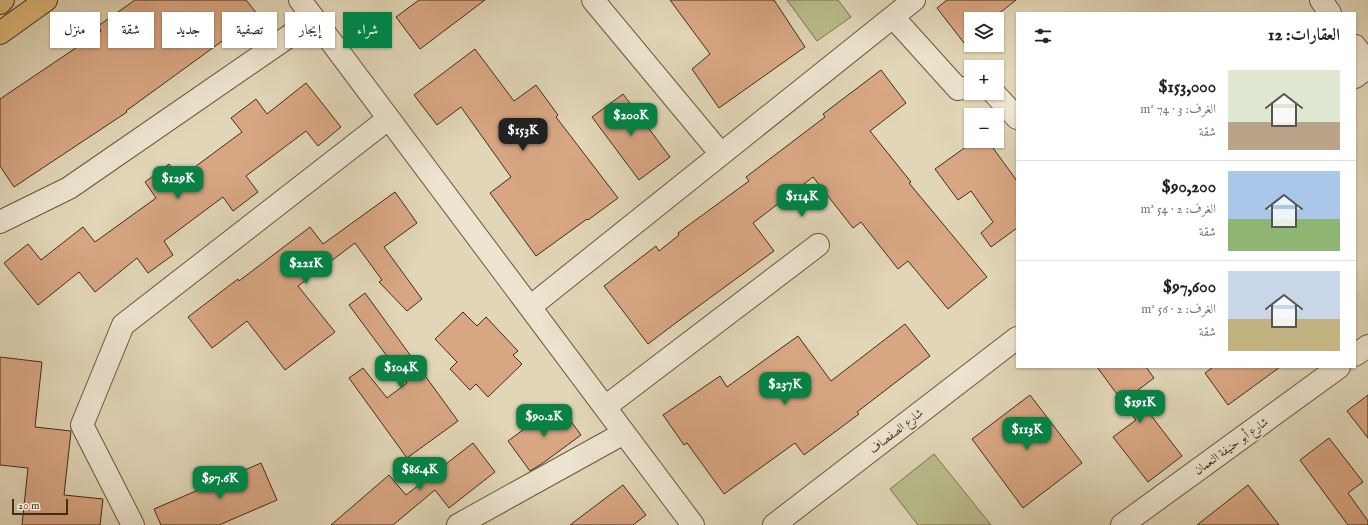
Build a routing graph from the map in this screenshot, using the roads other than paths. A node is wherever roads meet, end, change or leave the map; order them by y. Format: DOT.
graph roads {
  1 [pos="4,0"];
  2 [pos="46,0"];
  3 [pos="300,0"];
  4 [pos="593,0"];
  5 [pos="914,0"];
  6 [pos="1320,0"];
  7 [pos="0,3"];
  8 [pos="309,12"];
  9 [pos="1329,12"];
  10 [pos="893,17"];
  11 [pos="0,33"];
  12 [pos="285,39"];
  13 [pos="335,47"];
  14 [pos="1356,47"];
  15 [pos="1368,63"];
  16 [pos="1368,67"];
  17 [pos="1356,76"];
  18 [pos="964,88"];
  19 [pos="1000,100"];
  20 [pos="1016,117"];
  21 [pos="388,119"];
  22 [pos="721,154"];
  23 [pos="0,222"];
  24 [pos="818,245"];
  25 [pos="530,307"];
  26 [pos="1016,339"];
  27 [pos="1368,346"];
  28 [pos="1356,354"];
  29 [pos="1338,368"];
  30 [pos="604,407"];
  31 [pos="624,433"];
  32 [pos="133,525"];
  33 [pos="458,525"];
  34 [pos="693,525"];
  35 [pos="774,525"];
  36 [pos="1122,525"];
  1 -- 7 [label="main road"];
  2 -- 11 [label="main road"];
  3 -- 8 [label="street"];
  4 -- 22 [label="street"];
  5 -- 10 [label="street"];
  6 -- 9 [label="street"];
  10 -- 18 [label="street"];
  10 -- 22 [label="street"];
  12 -- 23 [label="street"];
  13 -- 21 [label="street"];
  14 -- 15 [label="street"];
  16 -- 17 [label="street"];
  19 -- 20 [label="street"];
  21 -- 25 [label="street"];
  21 -- 32 [label="street"];
  22 -- 25 [label="street"];
  24 -- 30 [label="street"];
  25 -- 30 [label="street"];
  26 -- 35 [label="street, شارع الصفصاف"];
  27 -- 28 [label="street"];
  29 -- 36 [label="street, شارع أبو حنيفة النعمان"];
  30 -- 31 [label="street"];
  31 -- 33 [label="street"];
  31 -- 34 [label="street"];
}
